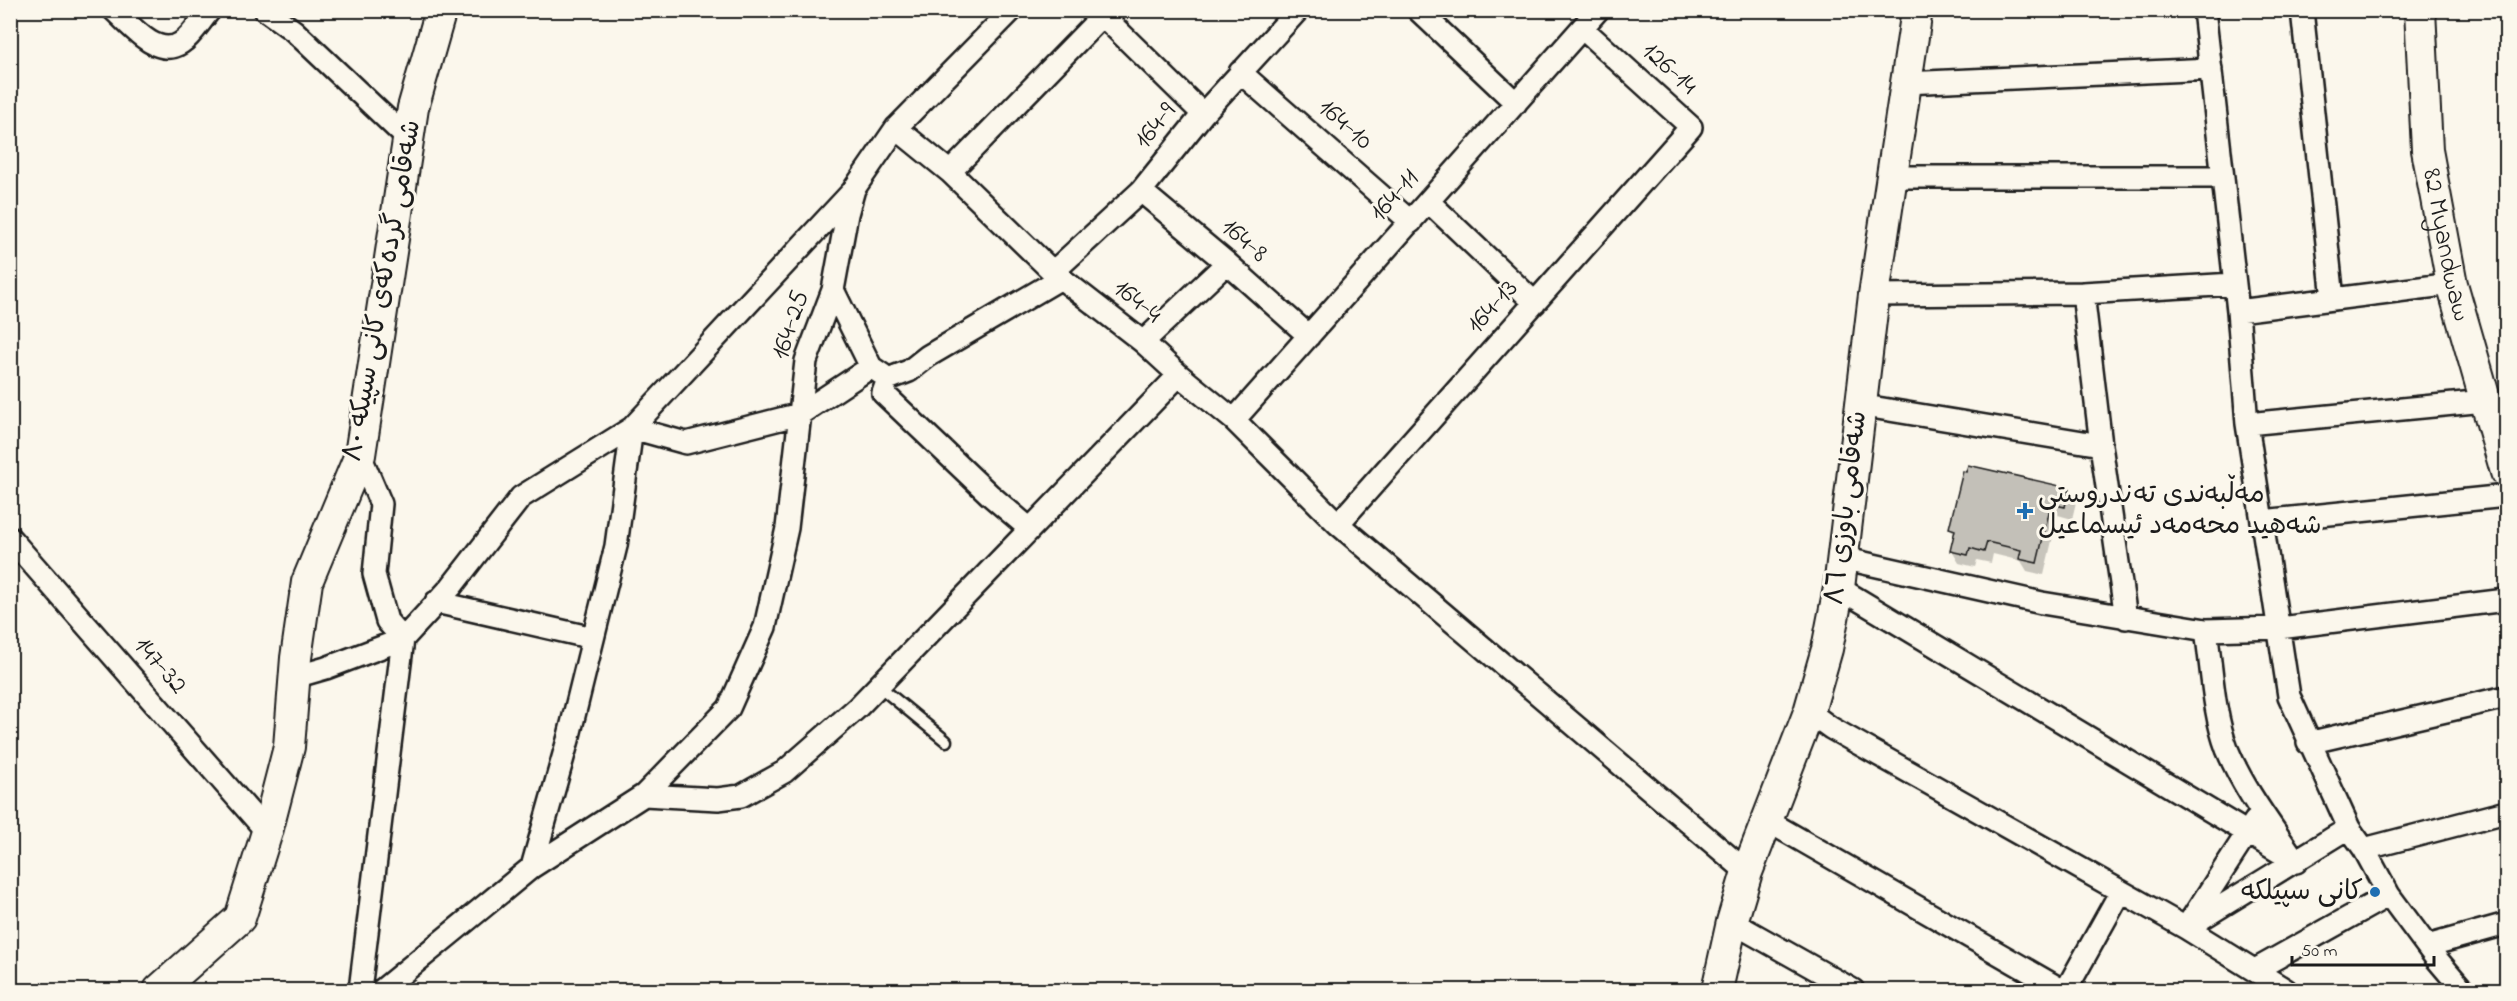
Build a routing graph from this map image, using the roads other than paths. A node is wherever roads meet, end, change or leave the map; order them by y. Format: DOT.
graph roads {
  1 [pos="114,10"];
  2 [pos="210,10"];
  3 [pos="265,10"];
  4 [pos="441,10"];
  5 [pos="1012,10"];
  6 [pos="1298,10"];
  7 [pos="1418,10"];
  8 [pos="1598,10"];
  9 [pos="1917,10"];
  10 [pos="2204,10"];
  11 [pos="2302,10"];
  12 [pos="2420,10"];
  13 [pos="1106,13"];
  14 [pos="1582,28"];
  15 [pos="2211,69"];
  16 [pos="1240,72"];
  17 [pos="1905,83"];
  18 [pos="1516,103"];
  19 [pos="1203,114"];
  20 [pos="1691,127"];
  21 [pos="896,128"];
  22 [pos="409,140"];
  23 [pos="950,172"];
  24 [pos="1890,177"];
  25 [pos="2223,177"];
  26 [pos="855,189"];
  27 [pos="1141,191"];
  28 [pos="1429,202"];
  29 [pos="1410,222"];
  30 [pos="1227,262"];
  31 [pos="1057,275"];
  32 [pos="2234,284"];
  33 [pos="2452,284"];
  34 [pos="833,290"];
  35 [pos="2082,293"];
  36 [pos="1874,296"];
  37 [pos="2332,299"];
  38 [pos="1535,303"];
  39 [pos="2238,311"];
  40 [pos="1309,336"];
  41 [pos="1143,342"];
  42 [pos="880,373"];
  43 [pos="1179,375"];
  44 [pos="2485,401"];
  45 [pos="1859,405"];
  46 [pos="800,414"];
  47 [pos="1234,420"];
  48 [pos="2247,424"];
  49 [pos="632,428"];
  50 [pos="2101,445"];
  51 [pos="360,455"];
  52 [pos="2506,472"];
  53 [pos="2506,496"];
  54 [pos="2262,521"];
  55 [pos="1338,524"];
  56 [pos="1030,529"];
  57 [pos="10,538"];
  58 [pos="1842,558"];
  59 [pos="1839,588"];
  60 [pos="2506,600"];
  61 [pos="436,602"];
  62 [pos="2126,618"];
  63 [pos="2279,628"];
  64 [pos="2206,630"];
  65 [pos="593,638"];
  66 [pos="403,639"];
  67 [pos="295,677"];
  68 [pos="879,686"];
  69 [pos="2506,697"];
  70 [pos="1809,712"];
  71 [pos="946,741"];
  72 [pos="2308,743"];
  73 [pos="644,795"];
  74 [pos="2262,811"];
  75 [pos="2506,812"];
  76 [pos="1766,820"];
  77 [pos="2349,828"];
  78 [pos="267,832"];
  79 [pos="2247,832"];
  80 [pos="2364,849"];
  81 [pos="2296,862"];
  82 [pos="532,867"];
  83 [pos="1747,872"];
  84 [pos="2120,892"];
  85 [pos="2389,895"];
  86 [pos="1732,922"];
  87 [pos="2506,924"];
  88 [pos="2186,928"];
  89 [pos="2427,946"];
  90 [pos="2255,970"];
  91 [pos="159,990"];
  92 [pos="360,990"];
  93 [pos="382,990"];
  94 [pos="1717,990"];
  95 [pos="1853,990"];
  96 [pos="2064,990"];
  97 [pos="2286,990"];
  98 [pos="2463,990"];
  1 -- 2 [label="street"];
  3 -- 22 [label="street"];
  4 -- 22 [label="street, شەقامی گردەکەی کانی سپیکە ٨٠"];
  5 -- 21 [label="street, 164-25"];
  6 -- 16 [label="street, 164-9"];
  7 -- 18 [label="street"];
  8 -- 14 [label="street, 164-11"];
  9 -- 17 [label="street, شەقامی باوزی ٨٦"];
  10 -- 15 [label="street"];
  11 -- 37 [label="street"];
  12 -- 33 [label="street, 82 Myandwaw"];
  13 -- 19 [label="street"];
  13 -- 23 [label="street"];
  14 -- 18 [label="street, 164-11"];
  14 -- 20 [label="street, 126-14"];
  15 -- 17 [label="street"];
  15 -- 25 [label="street"];
  16 -- 19 [label="street, 164-9"];
  16 -- 29 [label="street, 164-10"];
  17 -- 24 [label="street, شەقامی باوزی ٨٦"];
  18 -- 28 [label="street, 164-11"];
  19 -- 27 [label="street, 164-9"];
  20 -- 38 [label="street, 164-13"];
  21 -- 23 [label="street, 164-4"];
  21 -- 26 [label="street, 164-25"];
  22 -- 51 [label="street, شەقامی گردەکەی کانی سپیکە ٨٠"];
  23 -- 31 [label="street, 164-4"];
  24 -- 25 [label="street"];
  24 -- 36 [label="street, شەقامی باوزی ٨٦"];
  25 -- 32 [label="street"];
  26 -- 34 [label="street, 164-25"];
  26 -- 49 [label="street"];
  27 -- 30 [label="street, 164-8"];
  27 -- 31 [label="street, 164-9"];
  28 -- 29 [label="street, 164-11"];
  28 -- 38 [label="street"];
  29 -- 40 [label="street, 164-11"];
  30 -- 40 [label="street, 164-8"];
  30 -- 41 [label="street"];
  31 -- 41 [label="street, 164-4"];
  31 -- 42 [label="street, 164-9"];
  32 -- 35 [label="street"];
  32 -- 39 [label="street"];
  33 -- 37 [label="street"];
  33 -- 44 [label="street, 82 Myandwaw"];
  34 -- 42 [label="street"];
  34 -- 46 [label="street, 164-25"];
  35 -- 36 [label="street"];
  35 -- 50 [label="street"];
  36 -- 45 [label="street, شەقامی باوزی ٨٦"];
  37 -- 39 [label="street"];
  38 -- 55 [label="street, 164-13"];
  39 -- 48 [label="street"];
  40 -- 47 [label="street, 164-11"];
  41 -- 43 [label="street, 164-4"];
  42 -- 46 [label="street, 164-9"];
  42 -- 56 [label="street"];
  43 -- 47 [label="street, 164-4"];
  43 -- 56 [label="street"];
  44 -- 48 [label="street"];
  44 -- 52 [label="street, 82 Myandwaw"];
  45 -- 50 [label="street"];
  45 -- 58 [label="street, شەقامی باوزی ٨٦"];
  46 -- 49 [label="street, 164-9"];
  46 -- 73 [label="street, 164-25"];
  47 -- 55 [label="street, 164-4"];
  48 -- 54 [label="street"];
  49 -- 61 [label="street"];
  49 -- 65 [label="street"];
  50 -- 62 [label="street"];
  51 -- 66 [label="street"];
  51 -- 67 [label="street, شەقامی گردەکەی کانی سپیکە ٨٠"];
  53 -- 54 [label="street"];
  54 -- 63 [label="street"];
  55 -- 83 [label="street, 164-4"];
  56 -- 68 [label="street"];
  57 -- 78 [label="street, 147-32"];
  58 -- 59 [label="street, شەقامی باوزی ٨٦"];
  58 -- 62 [label="street"];
  59 -- 70 [label="street, شەقامی باوزی ٨٦"];
  59 -- 79 [label="street"];
  60 -- 63 [label="street"];
  61 -- 65 [label="street"];
  61 -- 66 [label="street"];
  62 -- 64 [label="street"];
  63 -- 64 [label="street"];
  63 -- 72 [label="street"];
  64 -- 74 [label="street"];
  65 -- 82 [label="street"];
  66 -- 67 [label="street"];
  66 -- 92 [label="street"];
  67 -- 78 [label="street, شەقامی گردەکەی کانی سپیکە ٨٠"];
  68 -- 71 [label="lane"];
  68 -- 73 [label="street"];
  69 -- 72 [label="street"];
  70 -- 76 [label="street, شەقامی باوزی ٨٦"];
  70 -- 84 [label="street"];
  72 -- 77 [label="street"];
  73 -- 82 [label="street"];
  74 -- 79 [label="street"];
  74 -- 81 [label="street"];
  75 -- 80 [label="street"];
  76 -- 83 [label="street, شەقامی باوزی ٨٦"];
  76 -- 96 [label="street"];
  77 -- 80 [label="street"];
  77 -- 81 [label="street"];
  78 -- 91 [label="street, شەقامی گردەکەی کانی سپیکە ٨٠"];
  79 -- 81 [label="street"];
  79 -- 88 [label="street"];
  80 -- 85 [label="street"];
  81 -- 88 [label="street"];
  82 -- 93 [label="street"];
  83 -- 86 [label="street, شەقامی باوزی ٨٦"];
  84 -- 88 [label="street"];
  84 -- 96 [label="street"];
  85 -- 89 [label="street"];
  85 -- 90 [label="street"];
  86 -- 94 [label="street, شەقامی باوزی ٨٦"];
  86 -- 95 [label="street"];
  87 -- 89 [label="street"];
  88 -- 90 [label="street"];
  89 -- 98 [label="street"];
  90 -- 97 [label="street"];
}
